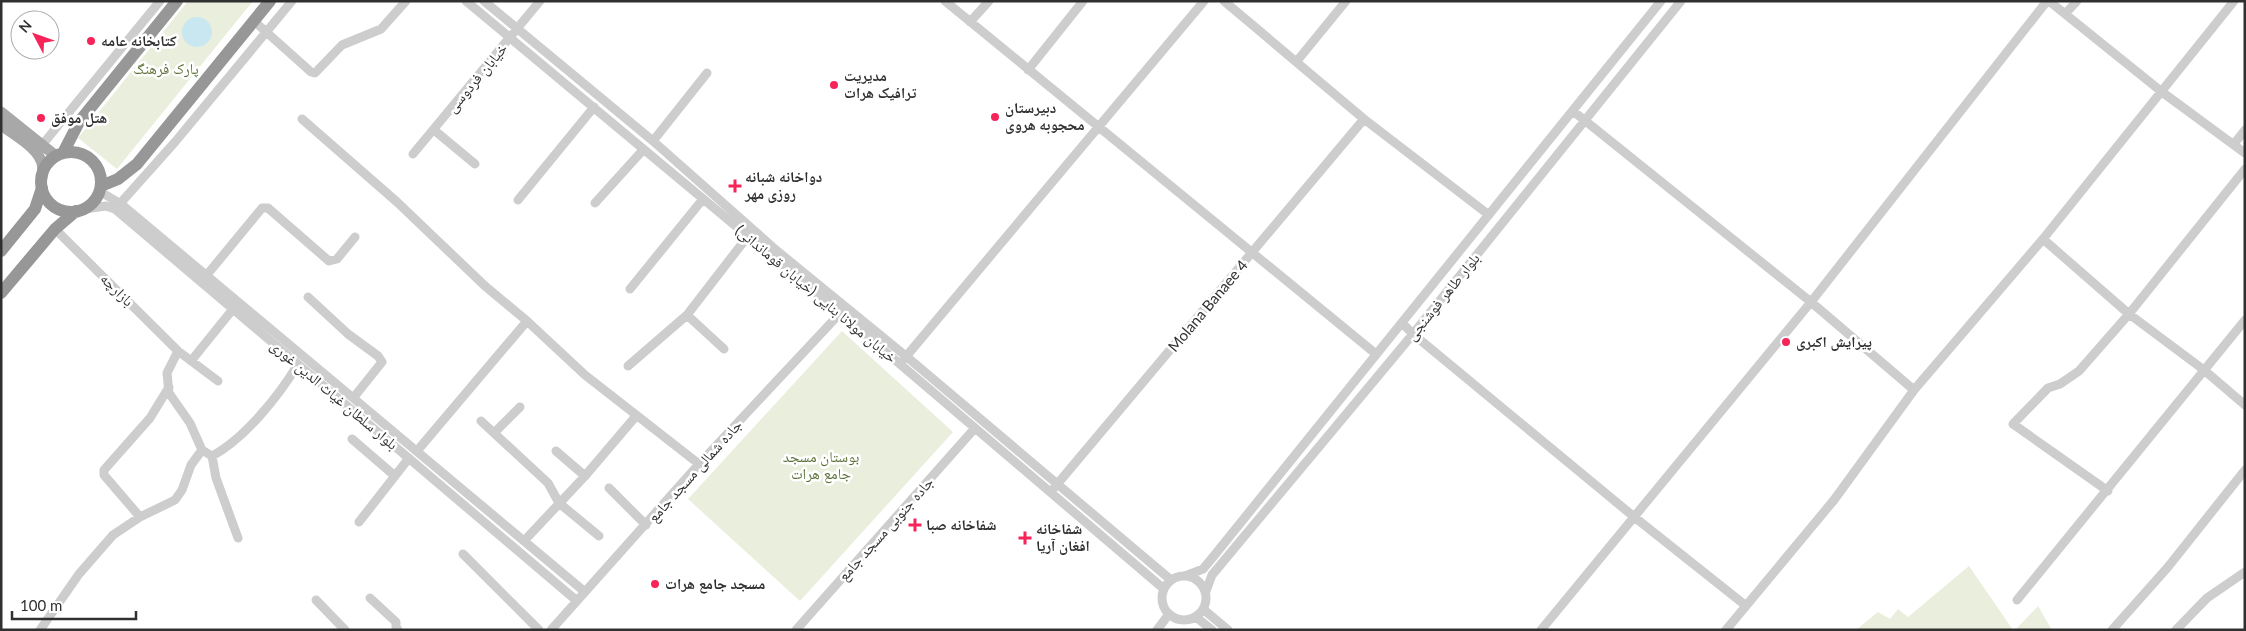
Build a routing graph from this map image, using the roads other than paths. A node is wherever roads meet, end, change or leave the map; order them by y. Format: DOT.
graph roads {
  1 [pos="160,1"];
  2 [pos="177,1"];
  3 [pos="270,1"];
  4 [pos="292,1"];
  5 [pos="406,1"];
  6 [pos="466,1"];
  7 [pos="484,1"];
  8 [pos="540,1"];
  9 [pos="945,1"];
  10 [pos="988,1"];
  11 [pos="1083,1"];
  12 [pos="1204,1"];
  13 [pos="1224,1"];
  14 [pos="1346,1"];
  15 [pos="1661,1"];
  16 [pos="1681,1"];
  17 [pos="2048,1"];
  18 [pos="2077,1"];
  19 [pos="2234,1"];
  20 [pos="2065,14"];
  21 [pos="254,21"];
  22 [pos="970,22"];
  23 [pos="518,29"];
  24 [pos="267,32"];
  25 [pos="511,39"];
  26 [pos="1297,62"];
  27 [pos="1028,70"];
  28 [pos="707,73"];
  29 [pos="2162,92"];
  30 [pos="594,107"];
  31 [pos="1573,111"];
  32 [pos="1,112"];
  33 [pos="302,119"];
  34 [pos="1364,119"];
  35 [pos="1586,120"];
  36 [pos="1,125"];
  37 [pos="1097,127"];
  38 [pos="434,130"];
  39 [pos="2245,130"];
  40 [pos="653,140"];
  41 [pos="2234,144"];
  42 [pos="39,148"];
  43 [pos="643,150"];
  44 [pos="2245,153"];
  45 [pos="59,154"];
  46 [pos="413,154"];
  47 [pos="475,164"];
  48 [pos="2245,169"];
  49 [pos="42,182"];
  50 [pos="100,188"];
  51 [pos="703,199"];
  52 [pos="518,200"];
  53 [pos="595,203"];
  54 [pos="118,206"];
  55 [pos="80,210"];
  56 [pos="1488,215"];
  57 [pos="55,229"];
  58 [pos="748,236"];
  59 [pos="355,237"];
  60 [pos="2043,239"];
  61 [pos="1,251"];
  62 [pos="1252,254"];
  63 [pos="206,276"];
  64 [pos="630,289"];
  65 [pos="1,293"];
  66 [pos="308,297"];
  67 [pos="1812,302"];
  68 [pos="234,309"];
  69 [pos="843,310"];
  70 [pos="2129,314"];
  71 [pos="686,315"];
  72 [pos="2245,320"];
  73 [pos="527,321"];
  74 [pos="1402,322"];
  75 [pos="1413,334"];
  76 [pos="724,349"];
  77 [pos="178,351"];
  78 [pos="1376,354"];
  79 [pos="907,357"];
  80 [pos="191,361"];
  81 [pos="298,364"];
  82 [pos="898,364"];
  83 [pos="628,366"];
  84 [pos="2204,370"];
  85 [pos="218,381"];
  86 [pos="169,387"];
  87 [pos="1914,390"];
  88 [pos="354,398"];
  89 [pos="2245,405"];
  90 [pos="520,408"];
  91 [pos="636,416"];
  92 [pos="481,421"];
  93 [pos="975,428"];
  94 [pos="494,433"];
  95 [pos="352,439"];
  96 [pos="202,450"];
  97 [pos="417,451"];
  98 [pos="556,451"];
  99 [pos="212,456"];
  100 [pos="409,458"];
  101 [pos="699,464"];
  102 [pos="2245,470"];
  103 [pos="395,476"];
  104 [pos="585,476"];
  105 [pos="1057,484"];
  106 [pos="609,488"];
  107 [pos="2108,491"];
  108 [pos="1050,492"];
  109 [pos="559,503"];
  110 [pos="1633,516"];
  111 [pos="140,517"];
  112 [pos="359,522"];
  113 [pos="646,525"];
  114 [pos="599,536"];
  115 [pos="238,538"];
  116 [pos="524,541"];
  117 [pos="462,554"];
  118 [pos="2245,572"];
  119 [pos="1185,576"];
  120 [pos="1171,580"];
  121 [pos="1164,589"];
  122 [pos="1206,591"];
  123 [pos="584,592"];
  124 [pos="370,598"];
  125 [pos="316,600"];
  126 [pos="2017,600"];
  127 [pos="577,601"];
  128 [pos="1745,606"];
  129 [pos="1203,609"];
  130 [pos="1169,614"];
  131 [pos="1196,616"];
  132 [pos="1729,626"];
  133 [pos="396,629"];
  134 [pos="40,630"];
  135 [pos="345,630"];
  136 [pos="539,630"];
  137 [pos="551,630"];
  138 [pos="796,630"];
  139 [pos="1157,630"];
  140 [pos="1212,630"];
  141 [pos="1228,630"];
  142 [pos="1540,630"];
  143 [pos="1740,630"];
  144 [pos="2112,630"];
  145 [pos="2176,630"];
  1 -- 42 [label="street"];
  2 -- 45 [label="highway"];
  3 -- 21 [label="highway"];
  4 -- 24 [label="street"];
  5 -- 24 [label="street"];
  6 -- 25 [label="street, خیابان مولانا بنایی (خیابان قوماندانی)"];
  7 -- 23 [label="street, خیابان مولانا بنایی (خیابان قوماندانی)"];
  8 -- 23 [label="street, خیابان فردوسی"];
  9 -- 22 [label="street"];
  10 -- 22 [label="street"];
  11 -- 27 [label="street"];
  12 -- 37 [label="street"];
  13 -- 26 [label="street"];
  14 -- 26 [label="street"];
  15 -- 31 [label="street, بلوار طاهر فوشنجی"];
  16 -- 35 [label="street, بلوار طاهر فوشنجی"];
  17 -- 20 [label="street"];
  17 -- 67 [label="street"];
  18 -- 20 [label="street"];
  19 -- 29 [label="street"];
  20 -- 29 [label="street"];
  21 -- 24 [label="street"];
  21 -- 50 [label="highway"];
  22 -- 27 [label="street"];
  23 -- 25 [label="street, خیابان فردوسی"];
  23 -- 40 [label="street, خیابان مولانا بنایی (خیابان قوماندانی)"];
  24 -- 54 [label="street"];
  25 -- 30 [label="street, خیابان مولانا بنایی (خیابان قوماندانی)"];
  25 -- 38 [label="street, خیابان فردوسی"];
  26 -- 34 [label="street"];
  27 -- 37 [label="street"];
  28 -- 40 [label="street"];
  29 -- 41 [label="street"];
  29 -- 60 [label="street"];
  30 -- 43 [label="street, خیابان مولانا بنایی (خیابان قوماندانی)"];
  30 -- 52 [label="street"];
  31 -- 35 [label="street"];
  31 -- 56 [label="street, بلوار طاهر فوشنجی"];
  32 -- 42 [label="main road"];
  33 -- 73 [label="street"];
  34 -- 56 [label="street"];
  34 -- 62 [label="street, Molana Banaee 4"];
  35 -- 67 [label="street"];
  35 -- 75 [label="street, بلوار طاهر فوشنجی"];
  36 -- 42 [label="main road"];
  37 -- 62 [label="street"];
  37 -- 79 [label="street"];
  38 -- 46 [label="street, خیابان فردوسی"];
  38 -- 47 [label="street"];
  39 -- 41 [label="street"];
  40 -- 69 [label="street, خیابان مولانا بنایی (خیابان قوماندانی)"];
  41 -- 44 [label="street"];
  42 -- 45 [label="main road"];
  42 -- 49 [label="main road"];
  43 -- 51 [label="street, خیابان مولانا بنایی (خیابان قوماندانی)"];
  43 -- 53 [label="street"];
  45 -- 49 [label="highway"];
  45 -- 50 [label="highway"];
  48 -- 70 [label="street"];
  49 -- 55 [label="highway"];
  49 -- 61 [label="highway"];
  50 -- 54 [label="street"];
  50 -- 55 [label="highway"];
  51 -- 58 [label="street, خیابان مولانا بنایی (خیابان قوماندانی)"];
  51 -- 64 [label="street"];
  54 -- 55 [label="street"];
  54 -- 63 [label="street"];
  54 -- 68 [label="street, بلوار سلطان غیاث الدین غوری"];
  55 -- 57 [label="highway"];
  56 -- 74 [label="street, بلوار طاهر فوشنجی"];
  57 -- 65 [label="highway"];
  57 -- 77 [label="street, بازارچه"];
  58 -- 69 [label="street, خیابان مولانا بنایی (خیابان قوماندانی)"];
  58 -- 71 [label="street"];
  59 -- 63 [label="street"];
  60 -- 70 [label="street"];
  60 -- 87 [label="street"];
  62 -- 78 [label="street"];
  62 -- 105 [label="street, Molana Banaee 4"];
  63 -- 88 [label="street"];
  66 -- 88 [label="street"];
  67 -- 87 [label="street"];
  67 -- 110 [label="street"];
  68 -- 80 [label="street"];
  68 -- 81 [label="street, بلوار سلطان غیاث الدین غوری"];
  69 -- 79 [label="street, خیابان مولانا بنایی (خیابان قوماندانی)"];
  69 -- 82 [label="street, خیابان مولانا بنایی (خیابان قوماندانی)"];
  69 -- 101 [label="street, جاده شمالی مسجد جامع"];
  70 -- 84 [label="street"];
  70 -- 107 [label="street"];
  71 -- 76 [label="street"];
  71 -- 83 [label="street"];
  72 -- 84 [label="street"];
  73 -- 91 [label="street"];
  73 -- 97 [label="street"];
  74 -- 75 [label="street"];
  74 -- 78 [label="street, بلوار طاهر فوشنجی"];
  75 -- 110 [label="street"];
  75 -- 122 [label="street, بلوار طاهر فوشنجی"];
  77 -- 80 [label="street, بازارچه"];
  77 -- 86 [label="street"];
  78 -- 119 [label="street, بلوار طاهر فوشنجی"];
  79 -- 82 [label="street"];
  79 -- 105 [label="street, خیابان مولانا بنایی (خیابان قوماندانی)"];
  80 -- 85 [label="street, بازارچه"];
  81 -- 99 [label="street"];
  81 -- 100 [label="street, بلوار سلطان غیاث الدین غوری"];
  82 -- 93 [label="street, خیابان مولانا بنایی (خیابان قوماندانی)"];
  84 -- 89 [label="street"];
  84 -- 107 [label="street"];
  86 -- 96 [label="street"];
  86 -- 111 [label="street"];
  87 -- 128 [label="street"];
  88 -- 97 [label="street"];
  90 -- 94 [label="street"];
  91 -- 101 [label="street"];
  91 -- 104 [label="street"];
  92 -- 94 [label="street"];
  93 -- 108 [label="street, خیابان مولانا بنایی (خیابان قوماندانی)"];
  93 -- 138 [label="street, جاده جنوبی مسجد جامع"];
  94 -- 109 [label="street"];
  95 -- 103 [label="street"];
  96 -- 99 [label="street"];
  96 -- 111 [label="street"];
  97 -- 116 [label="street"];
  98 -- 104 [label="street"];
  99 -- 115 [label="street"];
  100 -- 103 [label="street"];
  100 -- 127 [label="street, بلوار سلطان غیاث الدین غوری"];
  101 -- 113 [label="street, جاده شمالی مسجد جامع"];
  102 -- 144 [label="street"];
  103 -- 112 [label="street"];
  104 -- 109 [label="street"];
  105 -- 108 [label="street, Molana Banaee 4"];
  105 -- 120 [label="street, خیابان مولانا بنایی (خیابان قوماندانی)"];
  106 -- 113 [label="street"];
  107 -- 126 [label="street"];
  108 -- 121 [label="street, خیابان مولانا بنایی (خیابان قوماندانی)"];
  109 -- 114 [label="street"];
  109 -- 116 [label="street"];
  110 -- 128 [label="street"];
  110 -- 142 [label="street"];
  111 -- 134 [label="street"];
  113 -- 123 [label="street, جاده شمالی مسجد جامع"];
  116 -- 123 [label="street"];
  117 -- 136 [label="street"];
  118 -- 145 [label="street"];
  119 -- 120 [label="street"];
  119 -- 122 [label="street"];
  120 -- 121 [label="street"];
  121 -- 130 [label="street"];
  122 -- 129 [label="street"];
  123 -- 127 [label="street, جاده شمالی مسجد جامع"];
  124 -- 133 [label="street"];
  125 -- 135 [label="street"];
  127 -- 137 [label="street, جاده شمالی مسجد جامع"];
  128 -- 132 [label="street"];
  129 -- 131 [label="street"];
  129 -- 141 [label="street"];
  130 -- 131 [label="street"];
  130 -- 139 [label="street"];
  131 -- 140 [label="street"];
  132 -- 143 [label="street"];
}
